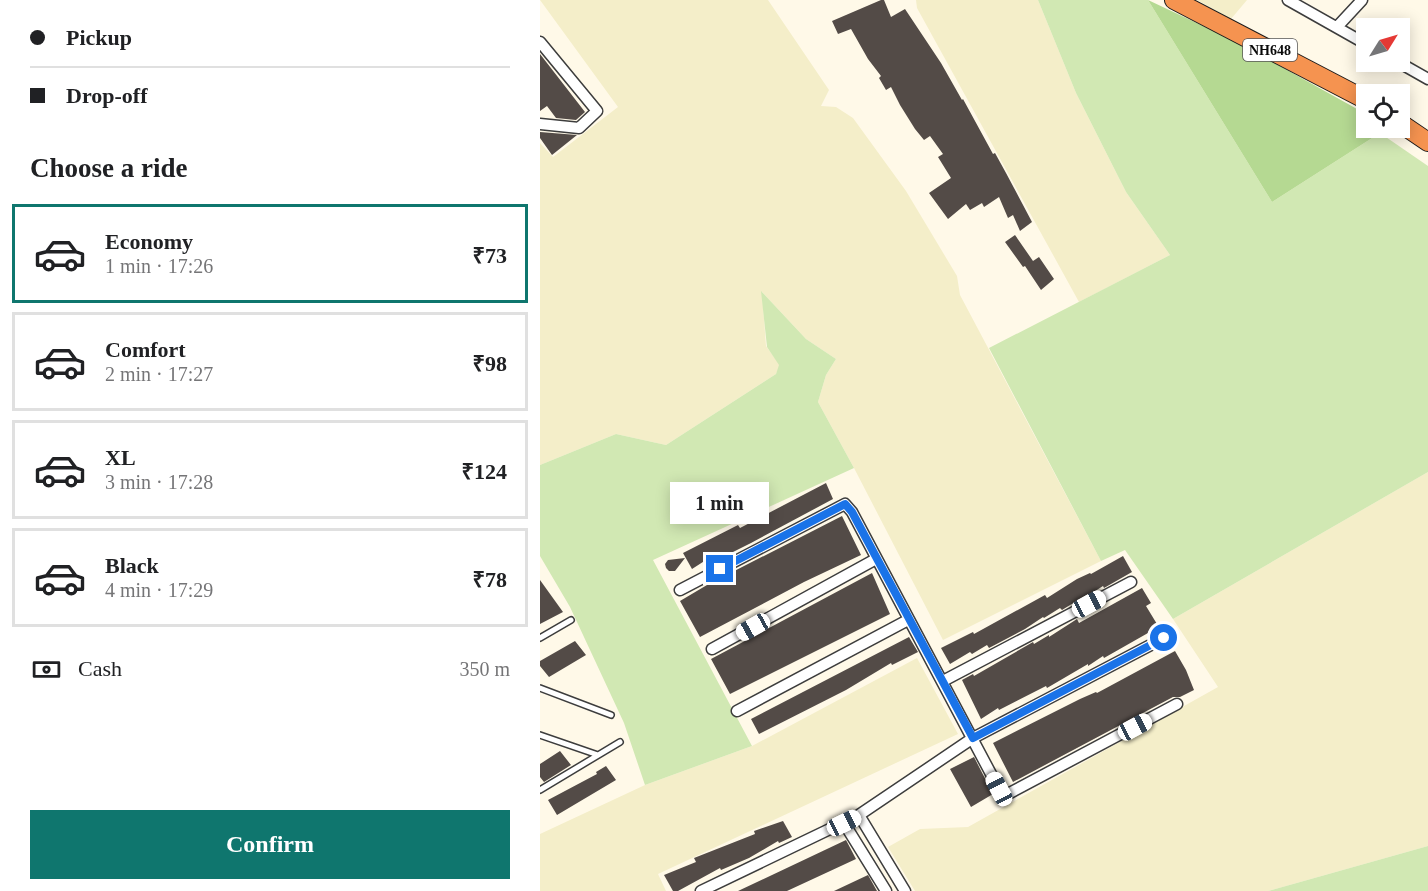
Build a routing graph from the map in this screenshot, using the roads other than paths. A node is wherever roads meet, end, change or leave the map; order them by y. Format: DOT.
graph roads {
  1 [pos="1173,0"];
  2 [pos="1288,0"];
  3 [pos="1362,0"];
  4 [pos="1337,27"];
  5 [pos="1356,38"];
  6 [pos="540,42"];
  7 [pos="1410,69"];
  8 [pos="1428,79"];
  9 [pos="1356,95"];
  10 [pos="540,124"];
  11 [pos="1410,128"];
  12 [pos="1426,137"];
  13 [pos="876,559"];
  14 [pos="1131,582"];
  15 [pos="680,590"];
  16 [pos="571,620"];
  17 [pos="908,620"];
  18 [pos="540,638"];
  19 [pos="1164,638"];
  20 [pos="712,650"];
  21 [pos="943,681"];
  22 [pos="540,688"];
  23 [pos="1177,704"];
  24 [pos="737,711"];
  25 [pos="611,715"];
  26 [pos="540,735"];
  27 [pos="973,738"];
  28 [pos="620,742"];
  29 [pos="598,755"];
  30 [pos="540,790"];
  31 [pos="859,815"];
  32 [pos="844,823"];
  33 [pos="701,891"];
  34 [pos="886,891"];
  35 [pos="905,891"];
  1 -- 9 [label="highway, NH648"];
  2 -- 4 [label="street"];
  3 -- 4 [label="street"];
  4 -- 5 [label="street"];
  6 -- 10 [label="street"];
  7 -- 8 [label="street"];
  11 -- 12 [label="highway"];
  13 -- 15 [label="street"];
  13 -- 17 [label="street"];
  13 -- 20 [label="street"];
  14 -- 21 [label="street"];
  16 -- 18 [label="lane"];
  17 -- 21 [label="street"];
  17 -- 24 [label="street"];
  19 -- 27 [label="street"];
  21 -- 27 [label="street"];
  22 -- 25 [label="lane"];
  23 -- 27 [label="street"];
  26 -- 29 [label="lane"];
  27 -- 31 [label="street"];
  28 -- 29 [label="lane"];
  29 -- 30 [label="lane"];
  31 -- 32 [label="street"];
  31 -- 35 [label="street"];
  32 -- 33 [label="street"];
  32 -- 34 [label="street"];
}
